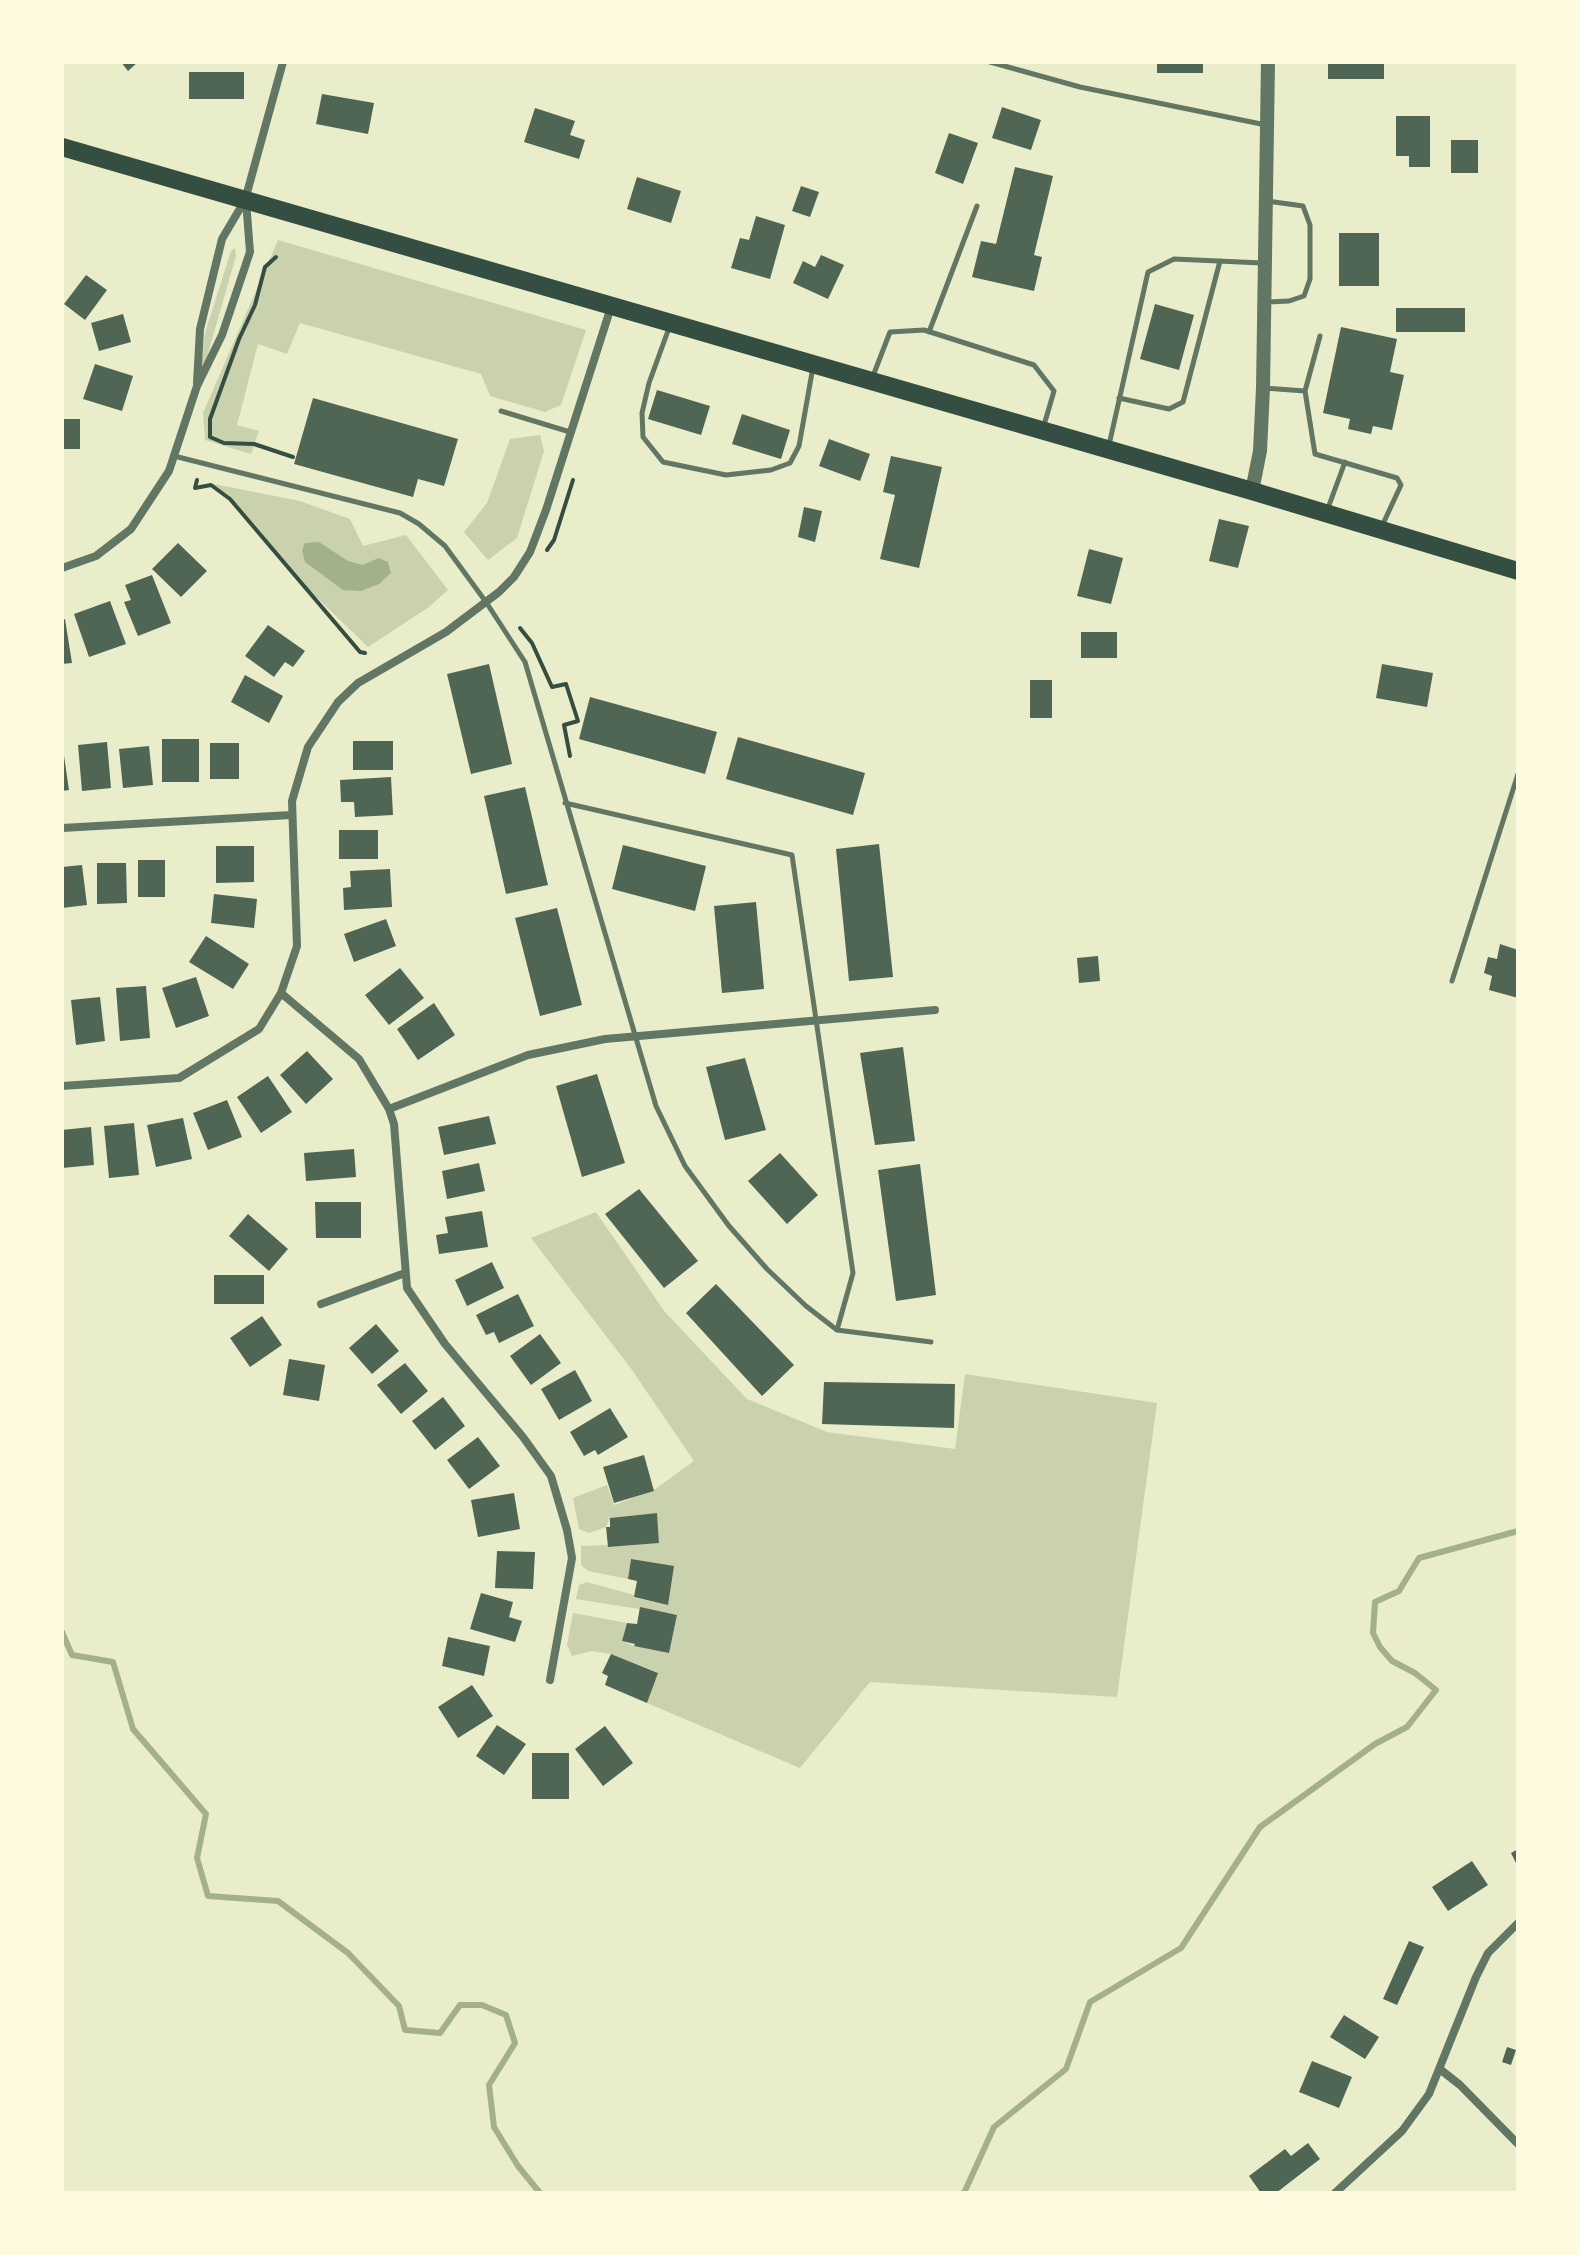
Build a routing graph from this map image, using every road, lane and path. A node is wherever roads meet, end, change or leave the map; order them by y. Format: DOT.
graph roads {
  1 [pos="283,62"];
  2 [pos="990,62"];
  3 [pos="1268,62"];
  4 [pos="1267,125"];
  5 [pos="62,147"];
  6 [pos="245,200"];
  7 [pos="1266,200"];
  8 [pos="977,206"];
  9 [pos="276,257"];
  10 [pos="1220,261"];
  11 [pos="1265,263"];
  12 [pos="1265,302"];
  13 [pos="611,306"];
  14 [pos="670,324"];
  15 [pos="929,332"];
  16 [pos="1320,336"];
  17 [pos="813,365"];
  18 [pos="871,381"];
  19 [pos="197,386"];
  20 [pos="1263,388"];
  21 [pos="1305,391"];
  22 [pos="1119,398"];
  23 [pos="501,411"];
  24 [pos="1042,431"];
  25 [pos="570,432"];
  26 [pos="1108,449"];
  27 [pos="173,456"];
  28 [pos="293,457"];
  29 [pos="1345,462"];
  30 [pos="576,469"];
  31 [pos="197,480"];
  32 [pos="1252,491"];
  33 [pos="1326,513"];
  34 [pos="1381,530"];
  35 [pos="544,553"];
  36 [pos="62,568"];
  37 [pos="1518,571"];
  38 [pos="486,602"];
  39 [pos="515,621"];
  40 [pos="365,653"];
  41 [pos="570,756"];
  42 [pos="1518,774"];
  43 [pos="564,802"];
  44 [pos="291,815"];
  45 [pos="62,828"];
  46 [pos="1452,981"];
  47 [pos="281,993"];
  48 [pos="935,1010"];
  49 [pos="815,1021"];
  50 [pos="635,1035"];
  51 [pos="62,1086"];
  52 [pos="389,1109"];
  53 [pos="405,1273"];
  54 [pos="321,1304"];
  55 [pos="837,1330"];
  56 [pos="931,1342"];
  57 [pos="550,1680"];
  58 [pos="1518,1923"];
  59 [pos="1441,2070"];
  60 [pos="1518,2144"];
  61 [pos="1335,2193"];
  1 -- 6 [label="street"];
  2 -- 4 [label="lane"];
  3 -- 4 [label="street"];
  4 -- 7 [label="street"];
  5 -- 6 [label="highway"];
  6 -- 13 [label="highway"];
  6 -- 19 [label="street"];
  6 -- 19 [label="street"];
  7 -- 11 [label="street"];
  7 -- 12 [label="lane"];
  8 -- 15 [label="lane"];
  9 -- 28 [label="path"];
  10 -- 11 [label="lane"];
  10 -- 22 [label="lane"];
  10 -- 22 [label="lane"];
  11 -- 12 [label="street"];
  12 -- 20 [label="street"];
  13 -- 14 [label="highway"];
  13 -- 25 [label="street"];
  14 -- 17 [label="highway"];
  14 -- 17 [label="lane"];
  15 -- 18 [label="lane"];
  15 -- 24 [label="lane"];
  16 -- 21 [label="lane"];
  17 -- 18 [label="highway"];
  18 -- 24 [label="highway"];
  19 -- 27 [label="street"];
  20 -- 21 [label="lane"];
  20 -- 32 [label="street"];
  21 -- 29 [label="lane"];
  22 -- 26 [label="lane"];
  23 -- 25 [label="lane"];
  24 -- 26 [label="highway"];
  25 -- 38 [label="street"];
  26 -- 32 [label="highway"];
  27 -- 36 [label="street"];
  27 -- 38 [label="lane"];
  29 -- 33 [label="lane"];
  29 -- 34 [label="lane"];
  30 -- 35 [label="path"];
  31 -- 40 [label="path"];
  32 -- 33 [label="highway"];
  33 -- 34 [label="highway"];
  34 -- 37 [label="highway"];
  38 -- 43 [label="lane"];
  38 -- 44 [label="street"];
  39 -- 41 [label="path"];
  42 -- 46 [label="lane"];
  43 -- 49 [label="lane"];
  43 -- 50 [label="lane"];
  44 -- 45 [label="street"];
  44 -- 47 [label="street"];
  47 -- 51 [label="street"];
  47 -- 52 [label="street"];
  48 -- 49 [label="street"];
  49 -- 50 [label="street"];
  49 -- 55 [label="lane"];
  50 -- 52 [label="street"];
  50 -- 55 [label="lane"];
  52 -- 53 [label="street"];
  53 -- 54 [label="street"];
  53 -- 57 [label="street"];
  55 -- 56 [label="lane"];
  58 -- 59 [label="street"];
  59 -- 60 [label="street"];
  59 -- 61 [label="street"];
}
